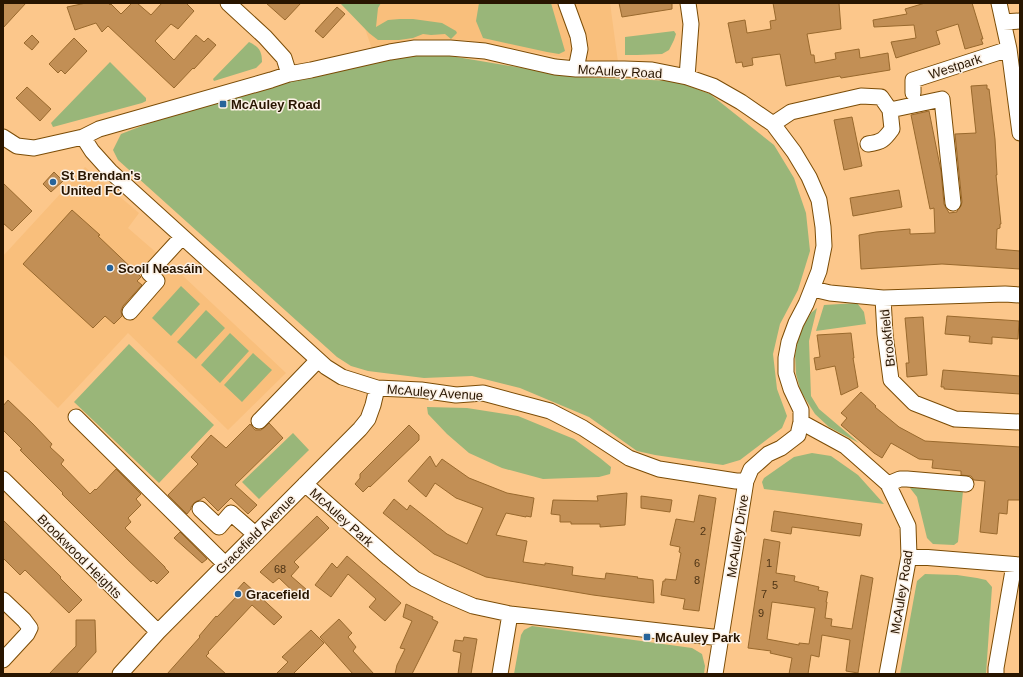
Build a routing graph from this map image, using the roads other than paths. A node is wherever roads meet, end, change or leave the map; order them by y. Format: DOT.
graph roads {
  1 [pos="228,3"];
  2 [pos="566,3"];
  3 [pos="688,3"];
  4 [pos="999,3"];
  5 [pos="1020,21"];
  6 [pos="1003,22"];
  7 [pos="1009,49"];
  8 [pos="576,69"];
  9 [pos="289,74"];
  10 [pos="687,77"];
  11 [pos="914,92"];
  12 [pos="890,110"];
  13 [pos="773,124"];
  14 [pos="1020,133"];
  15 [pos="3,137"];
  16 [pos="83,137"];
  17 [pos="868,144"];
  18 [pos="953,203"];
  19 [pos="182,237"];
  20 [pos="813,289"];
  21 [pos="1020,295"];
  22 [pos="883,298"];
  23 [pos="130,312"];
  24 [pos="318,360"];
  25 [pos="377,388"];
  26 [pos="76,417"];
  27 [pos="259,421"];
  28 [pos="801,422"];
  29 [pos="1020,422"];
  30 [pos="3,479"];
  31 [pos="746,482"];
  32 [pos="305,484"];
  33 [pos="888,484"];
  34 [pos="966,484"];
  35 [pos="200,509"];
  36 [pos="255,534"];
  37 [pos="909,556"];
  38 [pos="225,564"];
  39 [pos="1017,565"];
  40 [pos="3,600"];
  41 [pos="510,614"];
  42 [pos="158,632"];
  43 [pos="721,638"];
  44 [pos="3,660"];
  45 [pos="120,674"];
  46 [pos="500,674"];
  47 [pos="715,674"];
  48 [pos="887,674"];
  49 [pos="996,674"];
  1 -- 9 [label="street"];
  2 -- 8 [label="street"];
  3 -- 10 [label="street"];
  4 -- 6 [label="street"];
  5 -- 6 [label="street"];
  6 -- 7 [label="street"];
  7 -- 11 [label="street, Westpark"];
  7 -- 14 [label="street"];
  8 -- 9 [label="street, McAuley Road"];
  8 -- 10 [label="street, McAuley Road"];
  9 -- 16 [label="street, McAuley Road"];
  10 -- 13 [label="street, McAuley Road"];
  12 -- 13 [label="street"];
  12 -- 17 [label="street"];
  12 -- 18 [label="street"];
  13 -- 20 [label="street, McAuley Road"];
  15 -- 16 [label="street, McAuley Road"];
  16 -- 19 [label="street, McAuley Avenue"];
  19 -- 23 [label="street"];
  19 -- 24 [label="street, McAuley Avenue"];
  20 -- 22 [label="street, Brookfield"];
  20 -- 28 [label="street, McAuley Road"];
  21 -- 22 [label="street, Brookfield"];
  22 -- 29 [label="street, Brookfield"];
  24 -- 25 [label="street, McAuley Avenue"];
  24 -- 27 [label="street"];
  25 -- 31 [label="street, McAuley Avenue"];
  25 -- 32 [label="street, Gracefield Avenue"];
  26 -- 38 [label="street"];
  28 -- 31 [label="street, McAuley Drive"];
  28 -- 33 [label="street, McAuley Road"];
  30 -- 42 [label="street, Brookwood Heights"];
  31 -- 43 [label="street, McAuley Drive"];
  32 -- 36 [label="street, Gracefield Avenue"];
  32 -- 41 [label="street, McAuley Park"];
  33 -- 34 [label="street"];
  33 -- 37 [label="street, McAuley Road"];
  35 -- 36 [label="street"];
  36 -- 38 [label="street, Gracefield Avenue"];
  37 -- 39 [label="street"];
  37 -- 48 [label="street, McAuley Road"];
  38 -- 42 [label="street, Gracefield Avenue"];
  39 -- 49 [label="street"];
  40 -- 44 [label="street"];
  41 -- 43 [label="street, McAuley Park"];
  41 -- 46 [label="street"];
  42 -- 45 [label="street, Gracefield Avenue"];
  43 -- 47 [label="street, McAuley Drive"];
}
